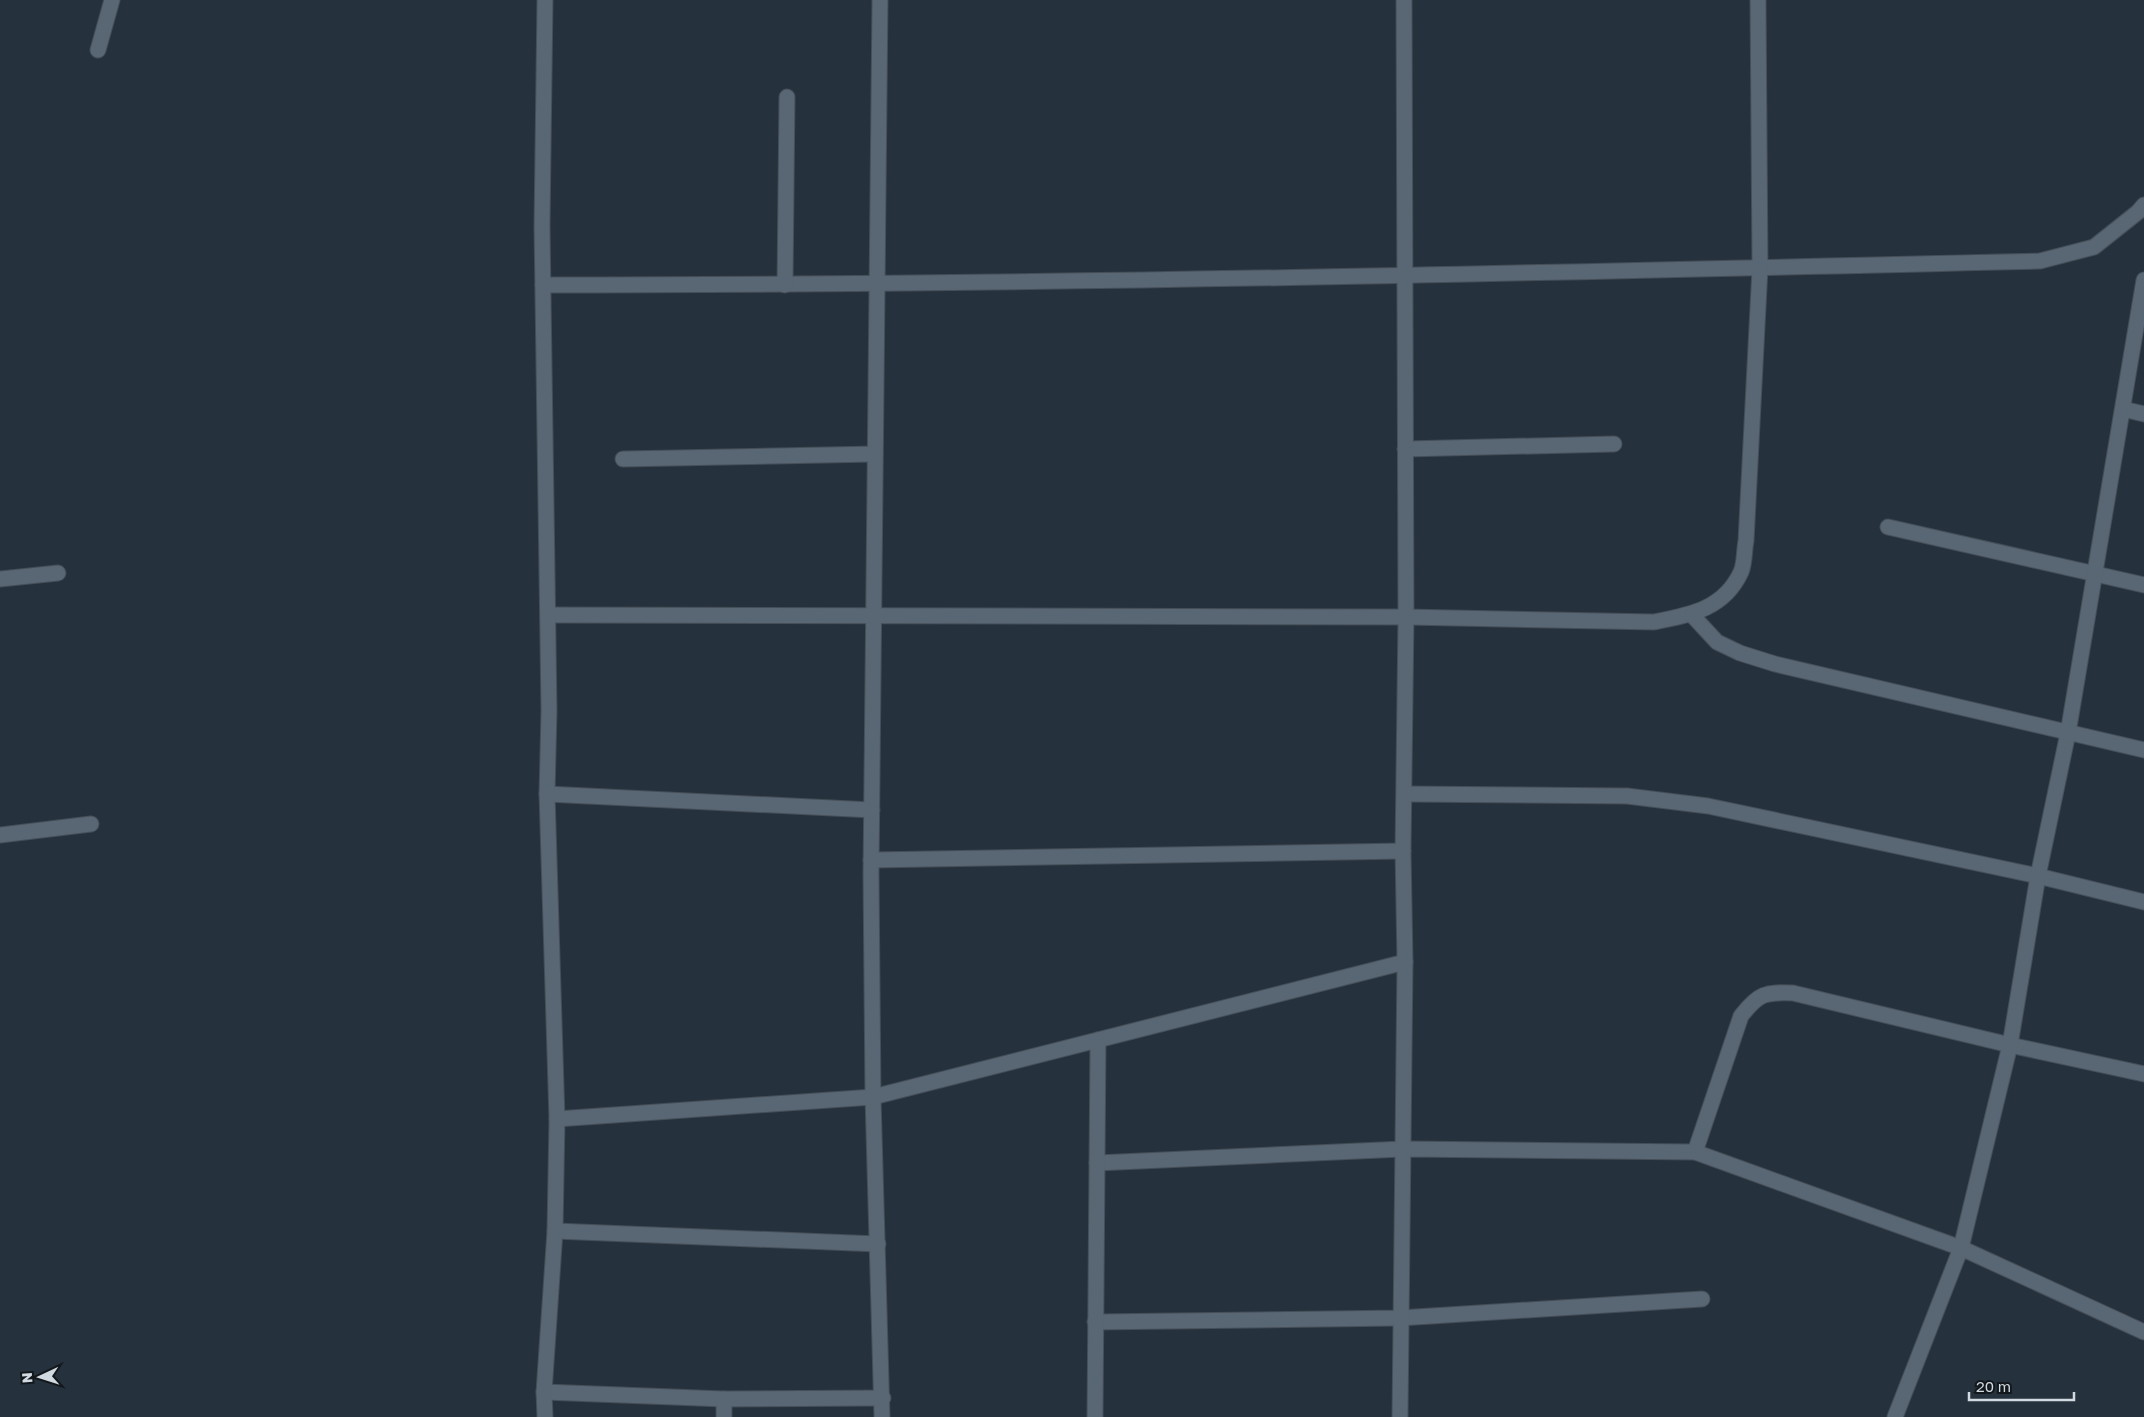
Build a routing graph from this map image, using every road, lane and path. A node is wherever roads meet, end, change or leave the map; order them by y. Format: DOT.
graph roads {
  1 [pos="112,0"];
  2 [pos="545,0"];
  3 [pos="880,0"];
  4 [pos="1404,0"];
  5 [pos="1758,0"];
  6 [pos="98,50"];
  7 [pos="787,96"];
  8 [pos="2144,205"];
  9 [pos="1760,268"];
  10 [pos="1405,276"];
  11 [pos="2144,280"];
  12 [pos="785,285"];
  13 [pos="877,285"];
  14 [pos="543,286"];
  15 [pos="2123,409"];
  16 [pos="2144,414"];
  17 [pos="1614,444"];
  18 [pos="1405,449"];
  19 [pos="875,454"];
  20 [pos="623,459"];
  21 [pos="1888,527"];
  22 [pos="58,573"];
  23 [pos="2095,573"];
  24 [pos="0,579"];
  25 [pos="2144,585"];
  26 [pos="548,615"];
  27 [pos="1692,615"];
  28 [pos="874,616"];
  29 [pos="1406,617"];
  30 [pos="2068,733"];
  31 [pos="2144,750"];
  32 [pos="547,794"];
  33 [pos="1405,794"];
  34 [pos="872,810"];
  35 [pos="91,824"];
  36 [pos="0,835"];
  37 [pos="1403,851"];
  38 [pos="871,860"];
  39 [pos="2038,876"];
  40 [pos="2144,902"];
  41 [pos="1405,962"];
  42 [pos="1098,1040"];
  43 [pos="2010,1045"];
  44 [pos="2144,1074"];
  45 [pos="873,1097"];
  46 [pos="557,1119"];
  47 [pos="1403,1149"];
  48 [pos="1695,1152"];
  49 [pos="1097,1163"];
  50 [pos="555,1232"];
  51 [pos="878,1244"];
  52 [pos="1961,1248"];
  53 [pos="1702,1299"];
  54 [pos="1400,1318"];
  55 [pos="1095,1322"];
  56 [pos="2144,1332"];
  57 [pos="544,1392"];
  58 [pos="883,1398"];
  59 [pos="724,1399"];
  60 [pos="545,1417"];
  61 [pos="724,1417"];
  62 [pos="882,1417"];
  63 [pos="1094,1417"];
  64 [pos="1400,1417"];
  65 [pos="1895,1417"];
  1 -- 6 [label="street"];
  2 -- 14 [label="street"];
  3 -- 13 [label="street"];
  4 -- 10 [label="street"];
  5 -- 9 [label="street"];
  7 -- 12 [label="street"];
  8 -- 9 [label="street"];
  9 -- 10 [label="street"];
  9 -- 27 [label="street"];
  10 -- 13 [label="street"];
  10 -- 18 [label="street"];
  11 -- 15 [label="street"];
  12 -- 13 [label="street"];
  12 -- 14 [label="street"];
  13 -- 19 [label="street"];
  14 -- 26 [label="street"];
  15 -- 16 [label="street"];
  15 -- 23 [label="street"];
  17 -- 18 [label="street"];
  18 -- 29 [label="street"];
  19 -- 20 [label="street"];
  19 -- 28 [label="street"];
  21 -- 23 [label="street"];
  22 -- 24 [label="street"];
  23 -- 25 [label="street"];
  23 -- 30 [label="street"];
  26 -- 28 [label="street"];
  26 -- 32 [label="street"];
  27 -- 29 [label="street"];
  27 -- 30 [label="street"];
  28 -- 29 [label="street"];
  28 -- 34 [label="street"];
  29 -- 33 [label="street"];
  30 -- 31 [label="street"];
  30 -- 39 [label="street"];
  32 -- 34 [label="street"];
  32 -- 46 [label="street"];
  33 -- 37 [label="street"];
  33 -- 39 [label="street"];
  34 -- 38 [label="street"];
  35 -- 36 [label="street"];
  37 -- 38 [label="street"];
  37 -- 41 [label="street"];
  38 -- 45 [label="street"];
  39 -- 40 [label="street"];
  39 -- 43 [label="street"];
  41 -- 42 [label="street"];
  41 -- 47 [label="street"];
  42 -- 45 [label="street"];
  42 -- 49 [label="street"];
  43 -- 44 [label="street"];
  43 -- 48 [label="street"];
  43 -- 52 [label="street"];
  45 -- 46 [label="street"];
  45 -- 51 [label="street"];
  46 -- 50 [label="street"];
  47 -- 48 [label="street"];
  47 -- 49 [label="street"];
  47 -- 54 [label="street"];
  48 -- 52 [label="street"];
  49 -- 55 [label="street"];
  50 -- 51 [label="street"];
  50 -- 57 [label="street"];
  51 -- 58 [label="street"];
  52 -- 56 [label="street"];
  52 -- 65 [label="street"];
  53 -- 54 [label="street"];
  54 -- 55 [label="street"];
  54 -- 64 [label="street"];
  55 -- 63 [label="street"];
  57 -- 59 [label="street"];
  57 -- 60 [label="street"];
  58 -- 59 [label="street"];
  58 -- 62 [label="street"];
  59 -- 61 [label="street"];
}
